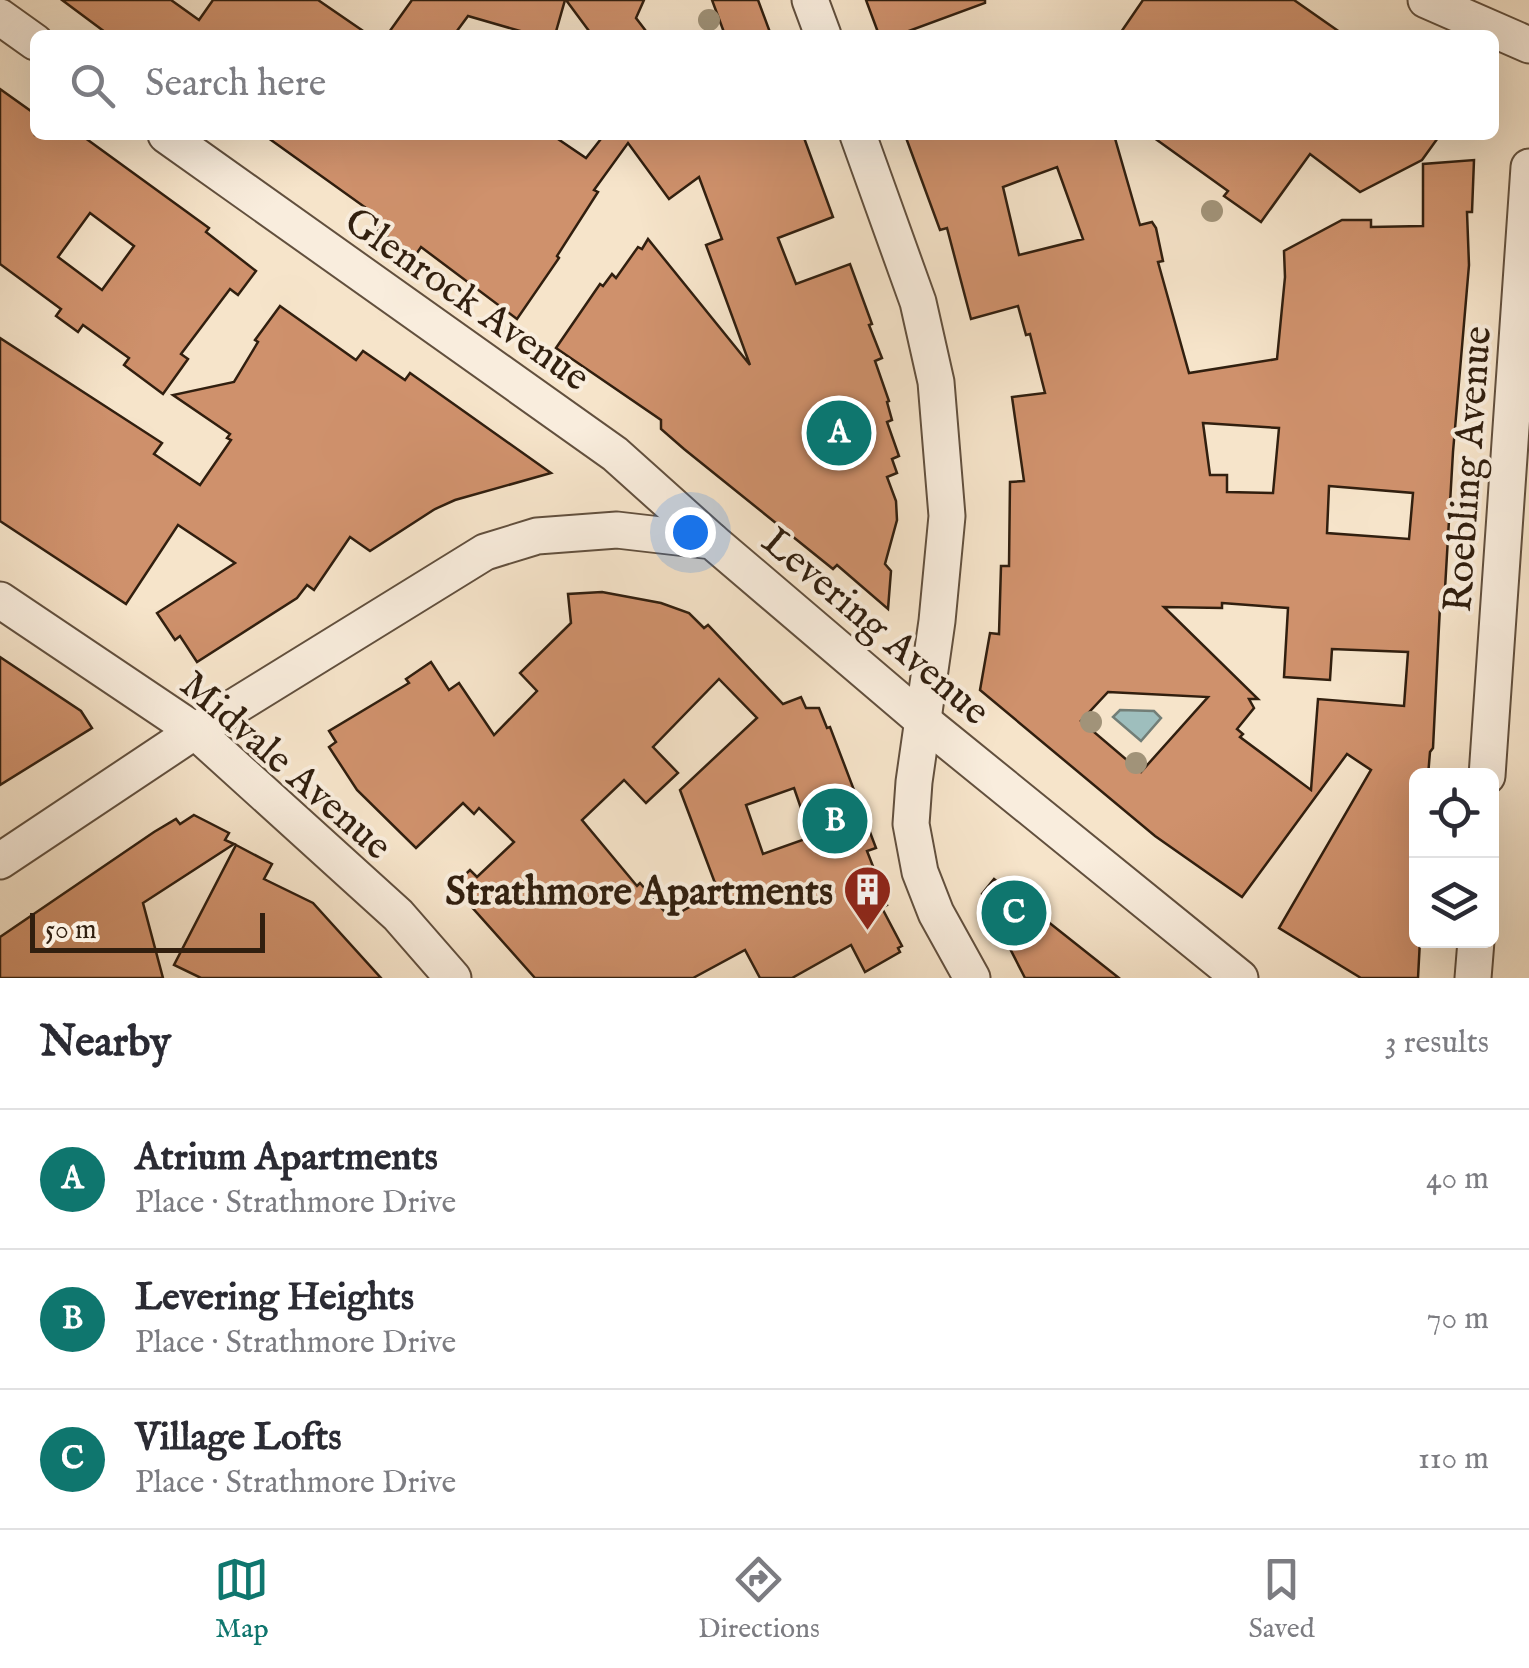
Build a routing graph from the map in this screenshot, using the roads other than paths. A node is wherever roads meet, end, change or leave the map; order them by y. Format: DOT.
graph roads {
  1 [pos="810,0"];
  2 [pos="1426,0"];
  3 [pos="0,17"];
  4 [pos="820,30"];
  5 [pos="1495,30"];
  6 [pos="1499,32"];
  7 [pos="30,38"];
  8 [pos="1529,45"];
  9 [pos="173,140"];
  10 [pos="860,140"];
  11 [pos="1529,168"];
  12 [pos="712,541"];
  13 [pos="0,600"];
  14 [pos="922,720"];
  15 [pos="195,731"];
  16 [pos="1488,768"];
  17 [pos="0,861"];
  18 [pos="1475,948"];
  19 [pos="453,978"];
  20 [pos="972,978"];
  21 [pos="1240,978"];
  22 [pos="1473,978"];
  1 -- 4 [label="street"];
  2 -- 5 [label="street"];
  3 -- 7 [label="street"];
  6 -- 8 [label="street"];
  9 -- 12 [label="street, Glenrock Avenue"];
  10 -- 14 [label="street"];
  11 -- 16 [label="street, Roebling Avenue"];
  12 -- 14 [label="street, Levering Avenue"];
  12 -- 15 [label="street, Levering Avenue"];
  13 -- 15 [label="street, Midvale Avenue"];
  14 -- 20 [label="street"];
  14 -- 21 [label="street, Levering Avenue"];
  15 -- 17 [label="street, Levering Avenue"];
  15 -- 19 [label="street, Midvale Avenue"];
  18 -- 22 [label="street"];
}
